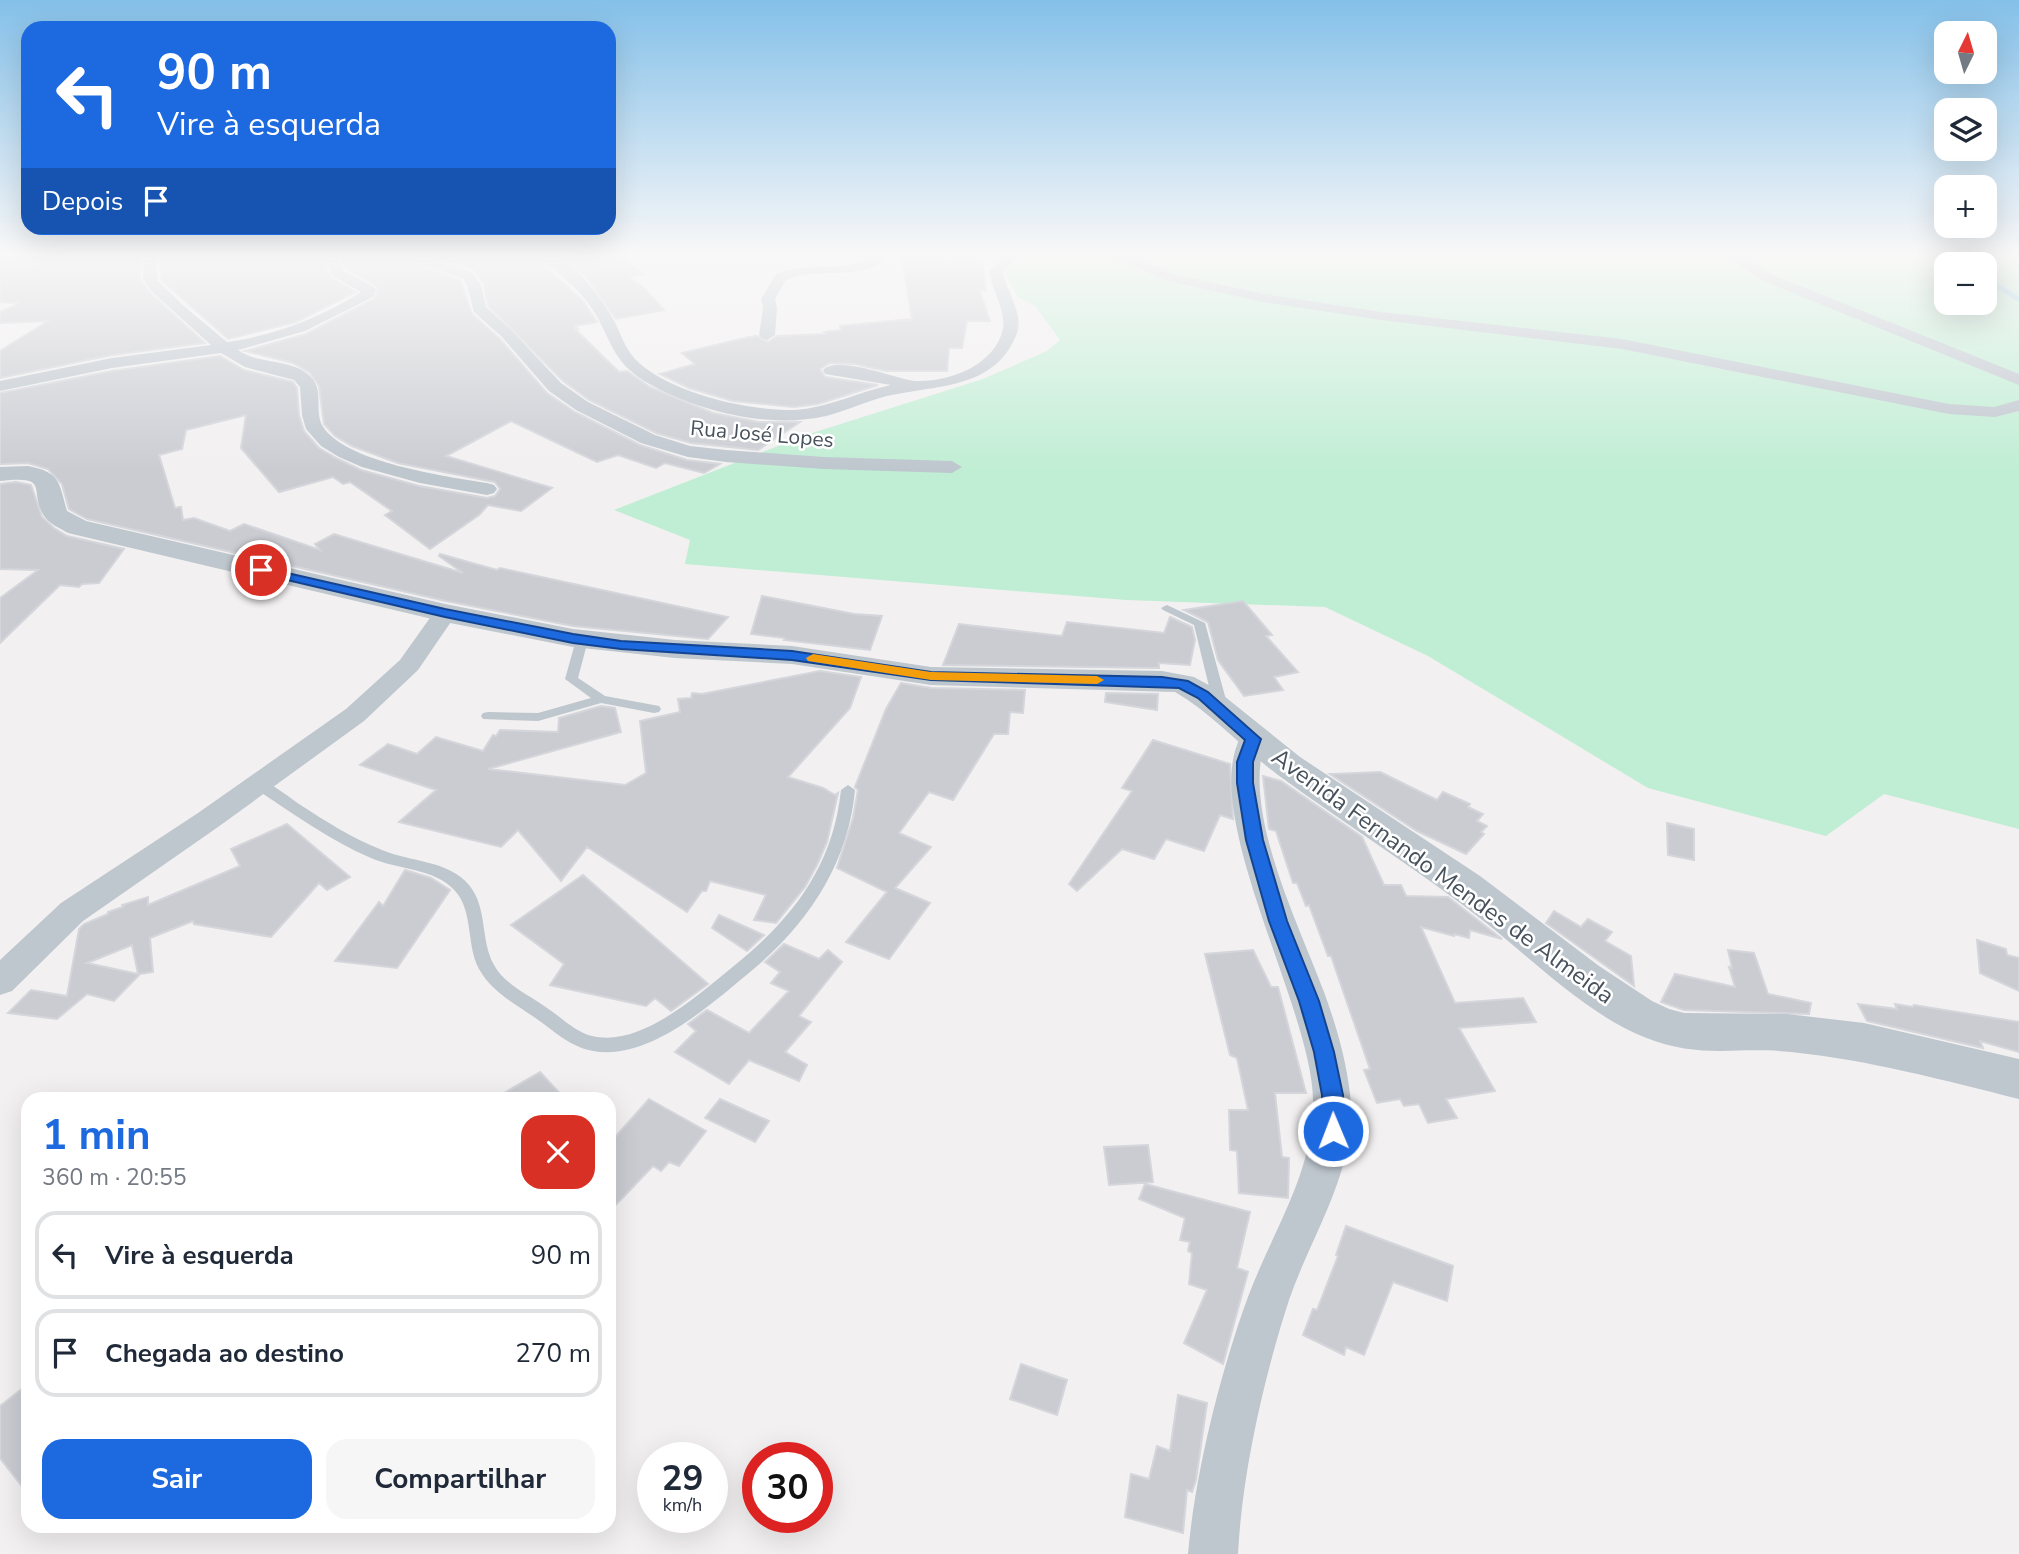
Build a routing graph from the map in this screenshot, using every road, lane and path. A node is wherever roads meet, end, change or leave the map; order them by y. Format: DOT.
graph roads {
  1 [pos="200,326"];
  2 [pos="303,326"];
  3 [pos="498,326"];
  4 [pos="607,326"];
  5 [pos="768,326"];
  6 [pos="1011,326"];
  7 [pos="1465,326"];
  8 [pos="1885,326"];
  9 [pos="767,335"];
  10 [pos="227,348"];
  11 [pos="831,370"];
  12 [pos="2019,380"];
  13 [pos="0,386"];
  14 [pos="914,386"];
  15 [pos="2019,405"];
  16 [pos="952,467"];
  17 [pos="0,474"];
  18 [pos="487,489"];
  19 [pos="1167,608"];
  20 [pos="445,613"];
  21 [pos="582,640"];
  22 [pos="601,699"];
  23 [pos="654,709"];
  24 [pos="1223,712"];
  25 [pos="488,716"];
  26 [pos="1253,739"];
  27 [pos="258,784"];
  28 [pos="848,790"];
  29 [pos="0,981"];
  30 [pos="2019,1079"];
  31 [pos="1213,1554"];
  1 -- 10 [label="street"];
  2 -- 10 [label="street"];
  3 -- 16 [label="street, Rua José Lopes"];
  4 -- 14 [label="street"];
  5 -- 9 [label="street"];
  6 -- 14 [label="street"];
  7 -- 15 [label="street"];
  8 -- 12 [label="street"];
  10 -- 13 [label="street"];
  10 -- 18 [label="street"];
  11 -- 14 [label="street"];
  17 -- 20 [label="street, Avenida Fernando Mendes de Almeida"];
  19 -- 24 [label="lane"];
  20 -- 21 [label="street, Avenida Fernando Mendes de Almeida"];
  20 -- 27 [label="street"];
  21 -- 22 [label="lane"];
  21 -- 24 [label="street, Avenida Fernando Mendes de Almeida"];
  22 -- 23 [label="lane"];
  22 -- 25 [label="lane"];
  24 -- 26 [label="street, Avenida Fernando Mendes de Almeida"];
  26 -- 30 [label="street, Avenida Fernando Mendes de Almeida"];
  26 -- 31 [label="street"];
  27 -- 28 [label="lane"];
  27 -- 29 [label="street"];
}
